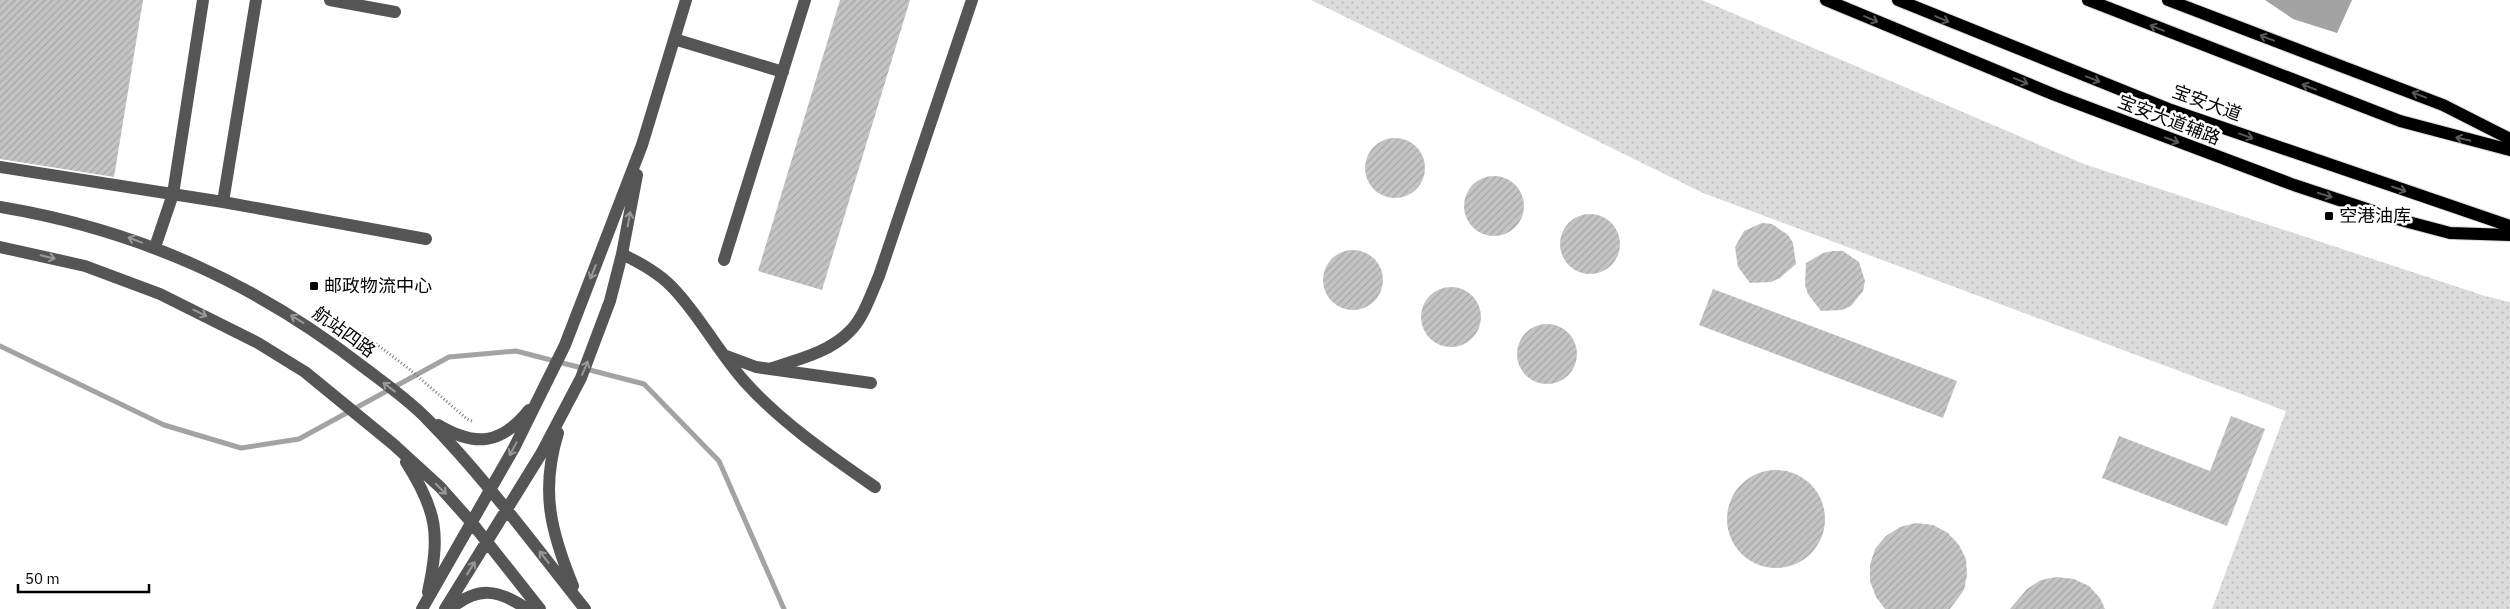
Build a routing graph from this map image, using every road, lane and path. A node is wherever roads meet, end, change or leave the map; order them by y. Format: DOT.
graph roads {
  1 [pos="203,0"];
  2 [pos="256,0"];
  3 [pos="330,0"];
  4 [pos="686,0"];
  5 [pos="805,0"];
  6 [pos="972,0"];
  7 [pos="1826,0"];
  8 [pos="1898,0"];
  9 [pos="2088,0"];
  10 [pos="2168,0"];
  11 [pos="395,12"];
  12 [pos="674,39"];
  13 [pos="783,72"];
  14 [pos="2510,139"];
  15 [pos="642,145"];
  16 [pos="2510,150"];
  17 [pos="0,167"];
  18 [pos="173,194"];
  19 [pos="224,202"];
  20 [pos="0,207"];
  21 [pos="2510,226"];
  22 [pos="2510,235"];
  23 [pos="426,238"];
  24 [pos="0,247"];
  25 [pos="155,248"];
  26 [pos="622,254"];
  27 [pos="724,260"];
  28 [pos="362,333"];
  29 [pos="722,354"];
  30 [pos="769,369"];
  31 [pos="871,382"];
  32 [pos="544,391"];
  33 [pos="564,412"];
  34 [pos="426,418"];
  35 [pos="475,423"];
  36 [pos="393,444"];
  37 [pos="874,488"];
  38 [pos="490,491"];
  39 [pos="507,510"];
  40 [pos="472,523"];
  41 [pos="487,542"];
  42 [pos="582,605"];
  43 [pos="424,606"];
  44 [pos="445,609"];
  45 [pos="450,609"];
  46 [pos="527,609"];
  47 [pos="540,609"];
  1 -- 18 [label="street"];
  2 -- 19 [label="street"];
  3 -- 11 [label="street"];
  4 -- 12 [label="street"];
  5 -- 13 [label="street"];
  6 -- 30 [label="street"];
  7 -- 22 [label="main road, 宝安大道辅路, one-way"];
  8 -- 21 [label="main road, 宝安大道, one-way"];
  16 -- 9 [label="main road, one-way"];
  14 -- 10 [label="main road, one-way"];
  12 -- 13 [label="street"];
  12 -- 15 [label="street"];
  13 -- 27 [label="street"];
  26 -- 15 [label="street, one-way"];
  15 -- 32 [label="street, one-way"];
  17 -- 18 [label="street"];
  18 -- 19 [label="street"];
  18 -- 25 [label="street"];
  19 -- 23 [label="street"];
  25 -- 20 [label="street, 航站四路, one-way"];
  24 -- 36 [label="street, one-way"];
  34 -- 25 [label="street, 航站四路, one-way"];
  26 -- 29 [label="street"];
  33 -- 26 [label="street, one-way"];
  28 -- 35 [label="path"];
  29 -- 30 [label="street"];
  29 -- 37 [label="street"];
  30 -- 31 [label="street"];
  32 -- 34 [label="street"];
  32 -- 38 [label="street, one-way"];
  33 -- 39 [label="street"];
  33 -- 42 [label="street"];
  34 -- 38 [label="street, 航站四路"];
  36 -- 40 [label="street, one-way"];
  36 -- 43 [label="street"];
  38 -- 39 [label="street, 航站四路"];
  38 -- 40 [label="street"];
  39 -- 41 [label="street"];
  42 -- 39 [label="street, 航站四路, one-way"];
  40 -- 41 [label="street"];
  40 -- 43 [label="street"];
  44 -- 41 [label="street, one-way"];
  41 -- 47 [label="street"];
  45 -- 46 [label="street"];
}
